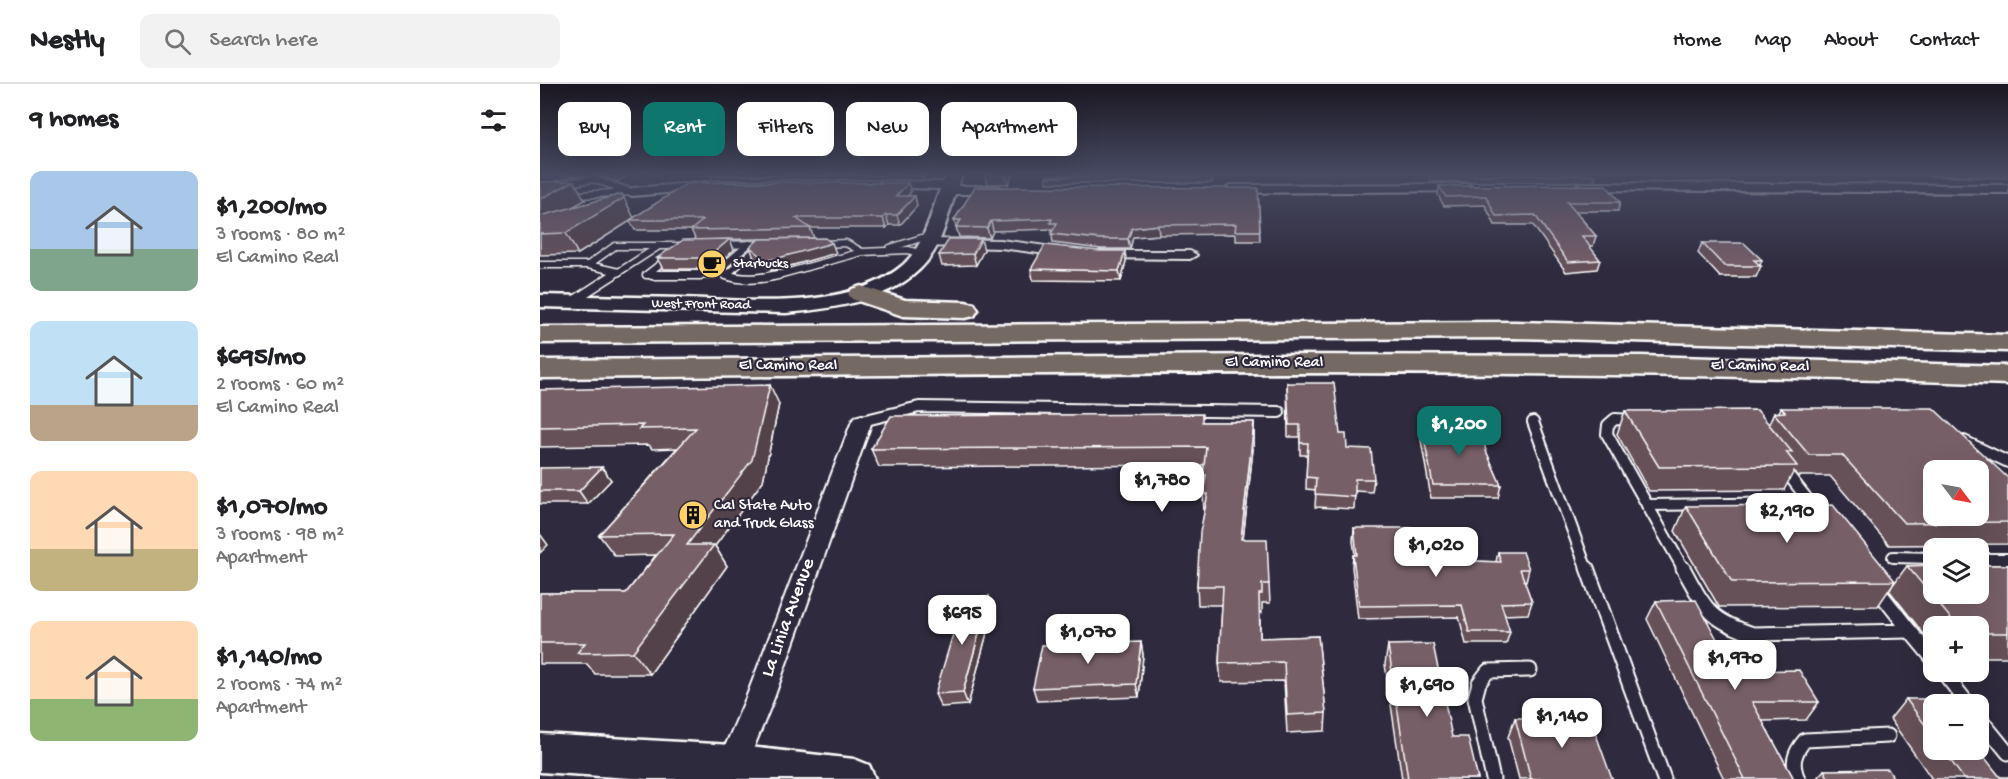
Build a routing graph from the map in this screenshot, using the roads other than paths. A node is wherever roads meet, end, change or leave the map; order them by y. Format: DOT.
graph roads {
  1 [pos="941,207"];
  2 [pos="748,244"];
  3 [pos="762,244"];
  4 [pos="772,244"];
  5 [pos="814,244"];
  6 [pos="927,244"];
  7 [pos="695,245"];
  8 [pos="706,245"];
  9 [pos="660,246"];
  10 [pos="685,246"];
  11 [pos="879,251"];
  12 [pos="862,252"];
  13 [pos="1190,255"];
  14 [pos="540,265"];
  15 [pos="588,265"];
  16 [pos="619,272"];
  17 [pos="861,294"];
  18 [pos="540,302"];
  19 [pos="572,302"];
  20 [pos="1515,330"];
  21 [pos="540,335"];
  22 [pos="2008,343"];
  23 [pos="540,369"];
  24 [pos="2008,375"];
  25 [pos="1279,412"];
  26 [pos="1639,420"];
  27 [pos="862,421"];
  28 [pos="1533,422"];
  29 [pos="1954,437"];
  30 [pos="1775,458"];
  31 [pos="2008,462"];
  32 [pos="1810,503"];
  33 [pos="1647,505"];
  34 [pos="1825,522"];
  35 [pos="1893,557"];
  36 [pos="1923,558"];
  37 [pos="1989,559"];
  38 [pos="2008,559"];
  39 [pos="1868,576"];
  40 [pos="1910,631"];
  41 [pos="1923,647"];
  42 [pos="1530,669"];
  43 [pos="1951,682"];
  44 [pos="1961,694"];
  45 [pos="1989,730"];
  46 [pos="1888,736"];
  47 [pos="540,753"];
  48 [pos="2008,753"];
  49 [pos="729,772"];
  50 [pos="854,779"];
  51 [pos="1492,779"];
  52 [pos="1664,779"];
  53 [pos="1798,779"];
  1 -- 6 [label="street"];
  2 -- 3 [label="lane"];
  2 -- 8 [label="lane"];
  2 -- 10 [label="lane"];
  3 -- 4 [label="lane"];
  3 -- 12 [label="lane"];
  5 -- 12 [label="lane"];
  6 -- 11 [label="lane"];
  6 -- 11 [label="lane"];
  6 -- 13 [label="street"];
  6 -- 17 [label="street, West Front Road"];
  7 -- 10 [label="lane"];
  9 -- 10 [label="lane"];
  9 -- 15 [label="lane"];
  9 -- 16 [label="lane"];
  11 -- 12 [label="lane"];
  14 -- 15 [label="lane"];
  15 -- 16 [label="lane"];
  16 -- 19 [label="lane"];
  17 -- 19 [label="street, West Front Road"];
  17 -- 20 [label="highway"];
  18 -- 19 [label="street, West Front Road"];
  20 -- 21 [label="highway, El Camino Real"];
  20 -- 22 [label="highway, El Camino Real"];
  23 -- 24 [label="highway, El Camino Real"];
  25 -- 27 [label="lane"];
  26 -- 33 [label="lane"];
  27 -- 49 [label="street, La Linia Avenue"];
  28 -- 52 [label="lane"];
  29 -- 31 [label="lane"];
  30 -- 32 [label="lane"];
  32 -- 33 [label="lane"];
  32 -- 34 [label="lane"];
  33 -- 40 [label="lane"];
  35 -- 36 [label="lane"];
  37 -- 38 [label="lane"];
  39 -- 40 [label="lane"];
  40 -- 41 [label="lane"];
  42 -- 51 [label="lane"];
  43 -- 44 [label="lane"];
  45 -- 48 [label="lane"];
  46 -- 53 [label="lane"];
  47 -- 49 [label="street"];
  49 -- 50 [label="street"];
}
